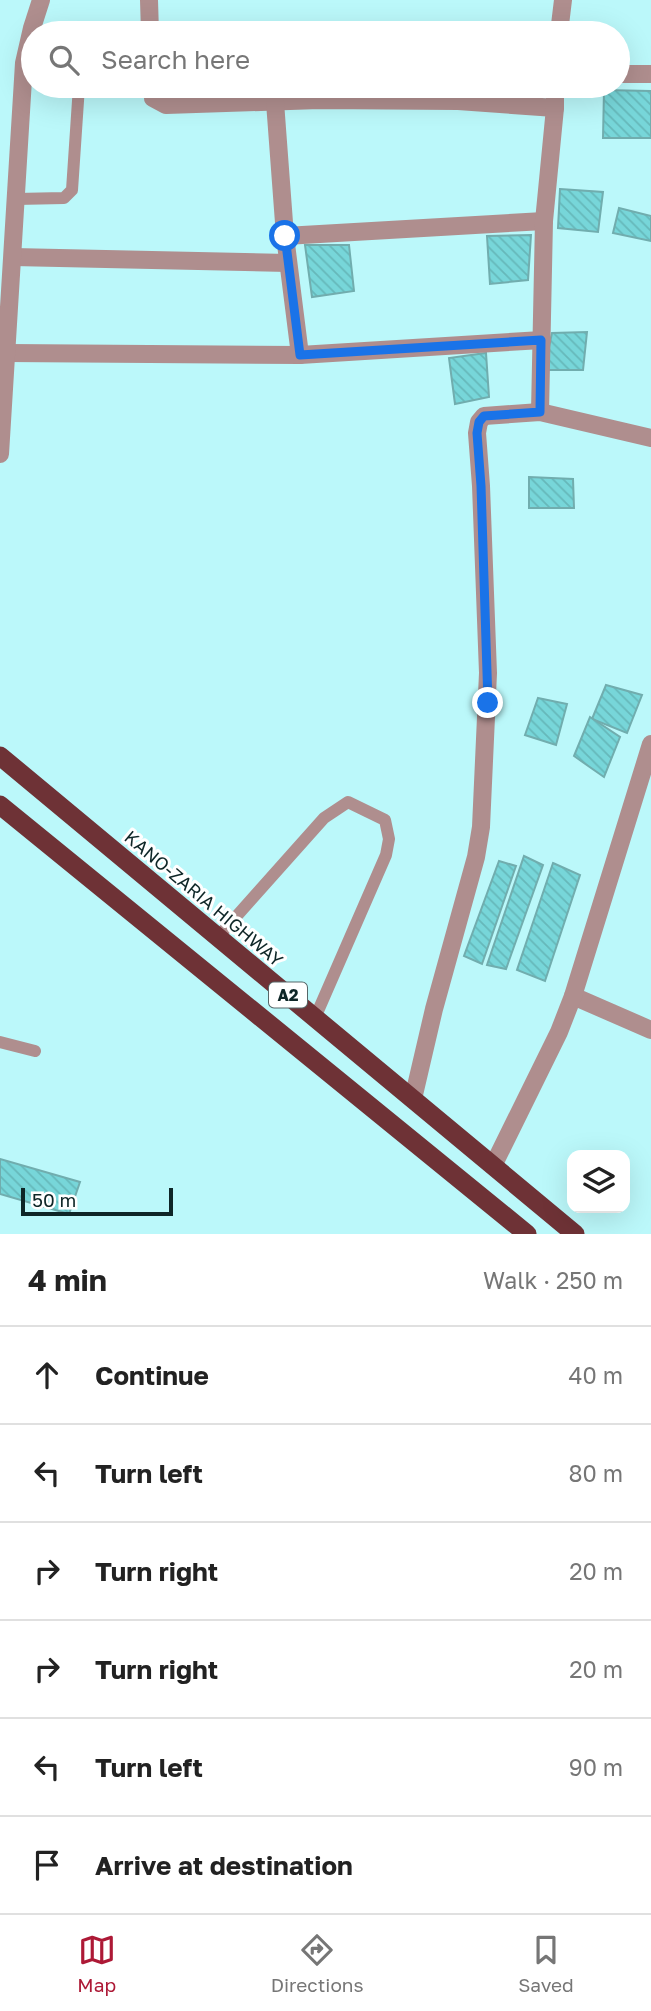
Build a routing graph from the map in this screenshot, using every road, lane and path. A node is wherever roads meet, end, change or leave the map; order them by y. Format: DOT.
graph roads {
  1 [pos="41,0"];
  2 [pos="149,0"];
  3 [pos="563,0"];
  4 [pos="34,21"];
  5 [pos="150,21"];
  6 [pos="560,21"];
  7 [pos="630,74"];
  8 [pos="651,74"];
  9 [pos="22,98"];
  10 [pos="78,98"];
  11 [pos="153,98"];
  12 [pos="555,98"];
  13 [pos="275,102"];
  14 [pos="555,108"];
  15 [pos="16,199"];
  16 [pos="544,221"];
  17 [pos="285,236"];
  18 [pos="13,257"];
  19 [pos="288,263"];
  20 [pos="541,340"];
  21 [pos="7,352"];
  22 [pos="300,355"];
  23 [pos="540,412"];
  24 [pos="651,438"];
  25 [pos="0,454"];
  26 [pos="651,744"];
  27 [pos="0,756"];
  28 [pos="0,805"];
  29 [pos="218,937"];
  30 [pos="573,996"];
  31 [pos="315,1018"];
  32 [pos="651,1030"];
  33 [pos="0,1042"];
  34 [pos="36,1051"];
  35 [pos="413,1099"];
  36 [pos="493,1166"];
  37 [pos="527,1234"];
  38 [pos="575,1234"];
  1 -- 4 [label="street"];
  2 -- 5 [label="street"];
  3 -- 6 [label="street"];
  7 -- 8 [label="street"];
  9 -- 15 [label="street"];
  10 -- 15 [label="lane"];
  11 -- 13 [label="street"];
  12 -- 14 [label="street"];
  13 -- 14 [label="street"];
  13 -- 17 [label="street"];
  14 -- 16 [label="street"];
  15 -- 18 [label="street"];
  16 -- 17 [label="street"];
  16 -- 20 [label="street"];
  17 -- 19 [label="street"];
  18 -- 19 [label="street"];
  18 -- 21 [label="street"];
  19 -- 22 [label="street"];
  20 -- 22 [label="street"];
  20 -- 23 [label="street"];
  21 -- 22 [label="street"];
  21 -- 25 [label="street"];
  23 -- 24 [label="street"];
  23 -- 35 [label="street"];
  26 -- 30 [label="street"];
  27 -- 29 [label="highway, KANO-ZARIA HIGHWAY / A2"];
  28 -- 37 [label="highway, A2"];
  29 -- 31 [label="highway, KANO-ZARIA HIGHWAY / A2"];
  29 -- 31 [label="lane"];
  30 -- 32 [label="street"];
  30 -- 36 [label="street"];
  31 -- 35 [label="highway, KANO-ZARIA HIGHWAY / A2"];
  33 -- 34 [label="lane"];
  35 -- 36 [label="highway, KANO-ZARIA HIGHWAY / A2"];
  36 -- 38 [label="highway, KANO-ZARIA HIGHWAY / A2"];
}
